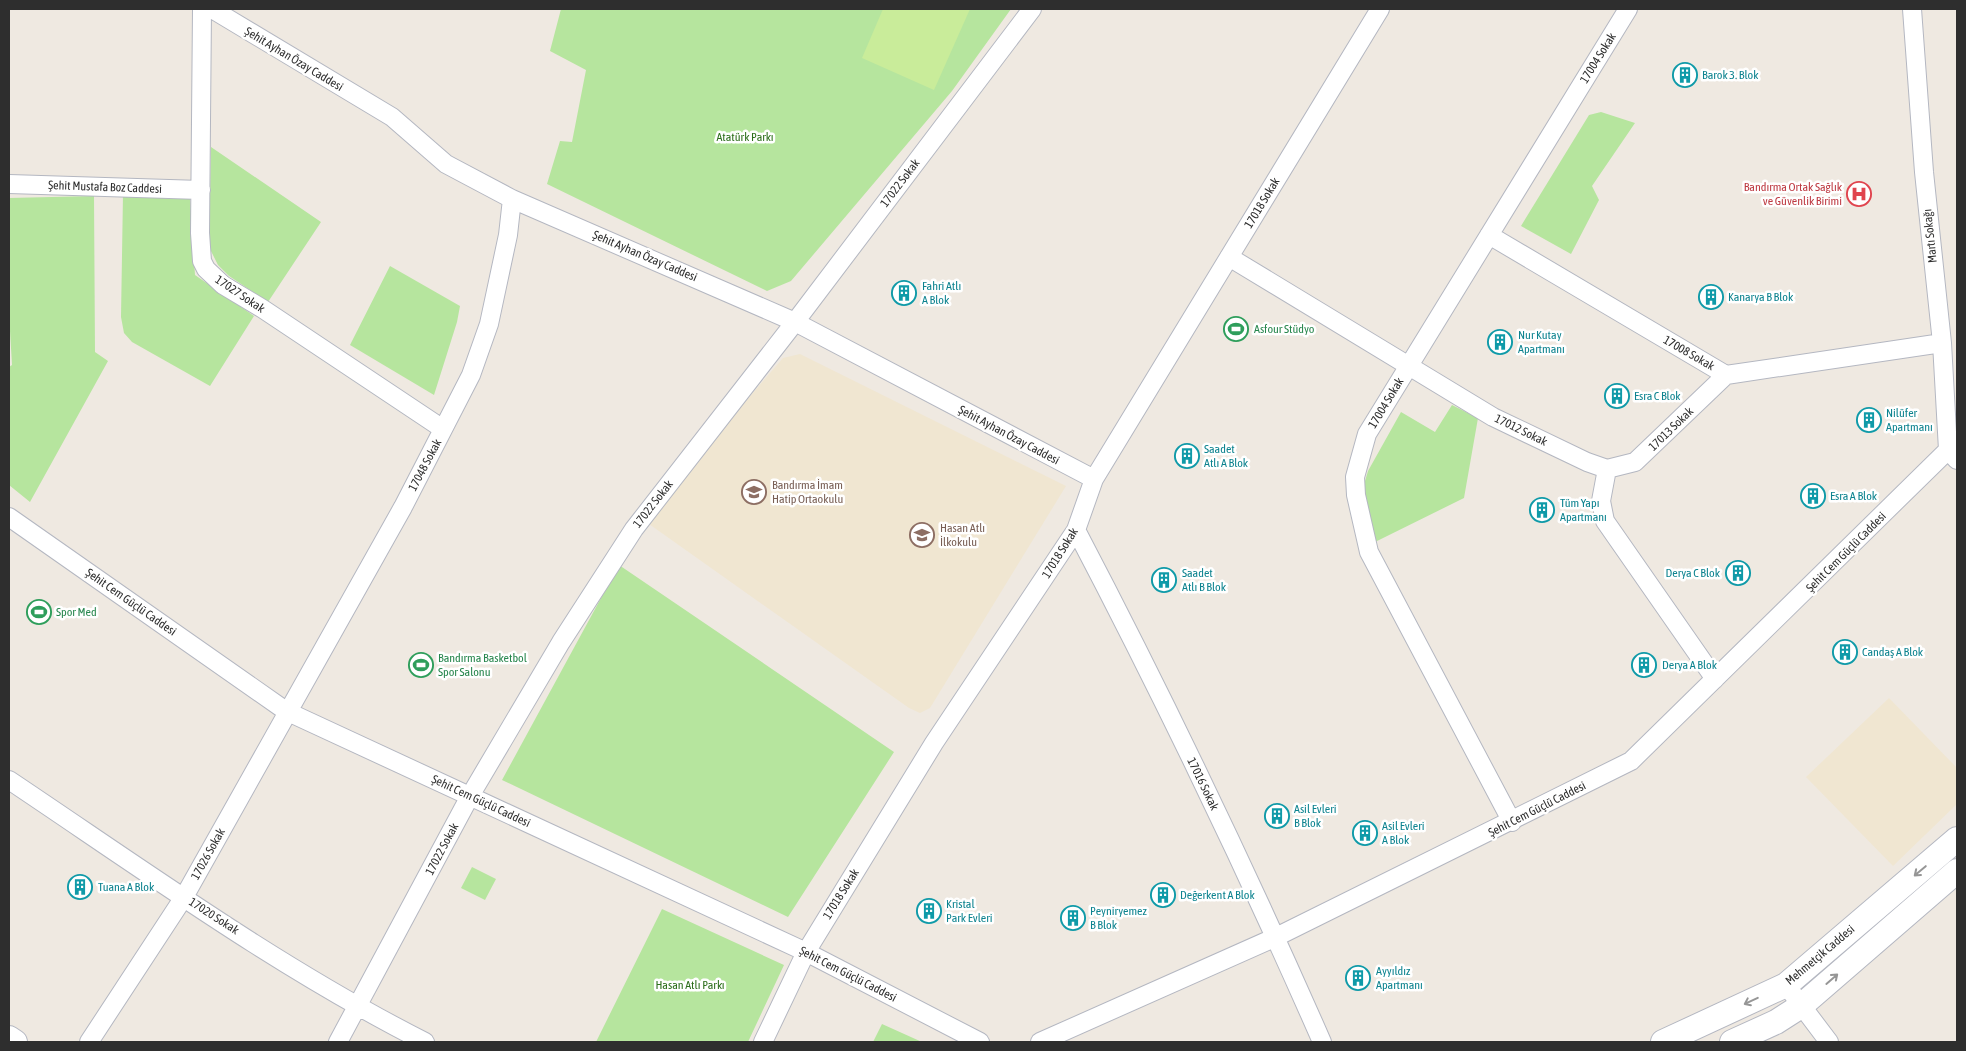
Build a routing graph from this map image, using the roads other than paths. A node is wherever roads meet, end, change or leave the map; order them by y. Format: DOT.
graph roads {
  1 [pos="202,9"];
  2 [pos="212,9"];
  3 [pos="1032,9"];
  4 [pos="1380,9"];
  5 [pos="1628,9"];
  6 [pos="1912,9"];
  7 [pos="9,184"];
  8 [pos="201,190"];
  9 [pos="512,200"];
  10 [pos="1489,235"];
  11 [pos="1229,258"];
  12 [pos="795,322"];
  13 [pos="1942,343"];
  14 [pos="1408,366"];
  15 [pos="1726,375"];
  16 [pos="443,429"];
  17 [pos="1952,455"];
  18 [pos="1607,469"];
  19 [pos="1094,479"];
  20 [pos="9,517"];
  21 [pos="1076,530"];
  22 [pos="1716,679"];
  23 [pos="286,711"];
  24 [pos="9,780"];
  25 [pos="470,796"];
  26 [pos="1512,822"];
  27 [pos="1957,839"];
  28 [pos="1957,871"];
  29 [pos="184,897"];
  30 [pos="1276,937"];
  31 [pos="806,952"];
  32 [pos="1786,985"];
  33 [pos="1802,1006"];
  34 [pos="358,1008"];
  35 [pos="9,1038"];
  36 [pos="15,1042"];
  37 [pos="89,1042"];
  38 [pos="338,1042"];
  39 [pos="425,1042"];
  40 [pos="763,1042"];
  41 [pos="980,1042"];
  42 [pos="1040,1042"];
  43 [pos="1322,1042"];
  44 [pos="1663,1042"];
  45 [pos="1732,1042"];
  46 [pos="1828,1042"];
  1 -- 8 [label="street, 17027 Sokak"];
  2 -- 9 [label="street, Şehit Ayhan Özay Caddesi"];
  3 -- 12 [label="street, 17022 Sokak"];
  4 -- 11 [label="street, 17018 Sokak"];
  5 -- 10 [label="street, 17004 Sokak"];
  6 -- 13 [label="street, Martı Sokağı"];
  7 -- 8 [label="street, Şehit Mustafa Boz Caddesi"];
  8 -- 16 [label="street, 17027 Sokak"];
  9 -- 12 [label="street, Şehit Ayhan Özay Caddesi"];
  9 -- 16 [label="street, 17048 Sokak"];
  10 -- 14 [label="street, 17004 Sokak"];
  10 -- 15 [label="street, 17008 Sokak"];
  11 -- 14 [label="street, 17012 Sokak"];
  11 -- 19 [label="street, 17018 Sokak"];
  12 -- 19 [label="street, Şehit Ayhan Özay Caddesi"];
  12 -- 25 [label="street, 17022 Sokak"];
  13 -- 15 [label="street, 17008 Sokak"];
  13 -- 17 [label="street, Martı Sokağı"];
  14 -- 18 [label="street, 17012 Sokak"];
  14 -- 26 [label="street, 17004 Sokak"];
  15 -- 18 [label="street, 17013 Sokak"];
  16 -- 23 [label="street, 17048 Sokak"];
  17 -- 22 [label="street, Şehit Cem Güçlü Caddesi"];
  18 -- 22 [label="street"];
  19 -- 21 [label="street, 17018 Sokak"];
  20 -- 23 [label="street, Şehit Cem Güçlü Caddesi"];
  21 -- 30 [label="street, 17016 Sokak"];
  21 -- 31 [label="street, 17018 Sokak"];
  22 -- 26 [label="street, Şehit Cem Güçlü Caddesi"];
  23 -- 25 [label="street, Şehit Cem Güçlü Caddesi"];
  23 -- 29 [label="street, 17026 Sokak"];
  24 -- 29 [label="street, 17020 Sokak"];
  25 -- 31 [label="street, Şehit Cem Güçlü Caddesi"];
  25 -- 34 [label="street, 17022 Sokak"];
  26 -- 30 [label="street, Şehit Cem Güçlü Caddesi"];
  27 -- 32 [label="main road, Mehmetçik Caddesi, one-way"];
  33 -- 28 [label="main road, Mehmetçik Caddesi, one-way"];
  29 -- 34 [label="street, 17020 Sokak"];
  29 -- 37 [label="street, 17026 Sokak"];
  30 -- 42 [label="street, Şehit Cem Güçlü Caddesi"];
  30 -- 43 [label="street, 17016 Sokak"];
  31 -- 40 [label="street, 17018 Sokak"];
  31 -- 41 [label="street, Şehit Cem Güçlü Caddesi"];
  32 -- 33 [label="street"];
  32 -- 44 [label="main road, Mehmetçik Caddesi, one-way"];
  33 -- 45 [label="main road, Mehmetçik Caddesi"];
  33 -- 46 [label="street"];
  34 -- 38 [label="street, 17022 Sokak"];
  34 -- 39 [label="street, 17020 Sokak"];
  35 -- 36 [label="main road"];
}
